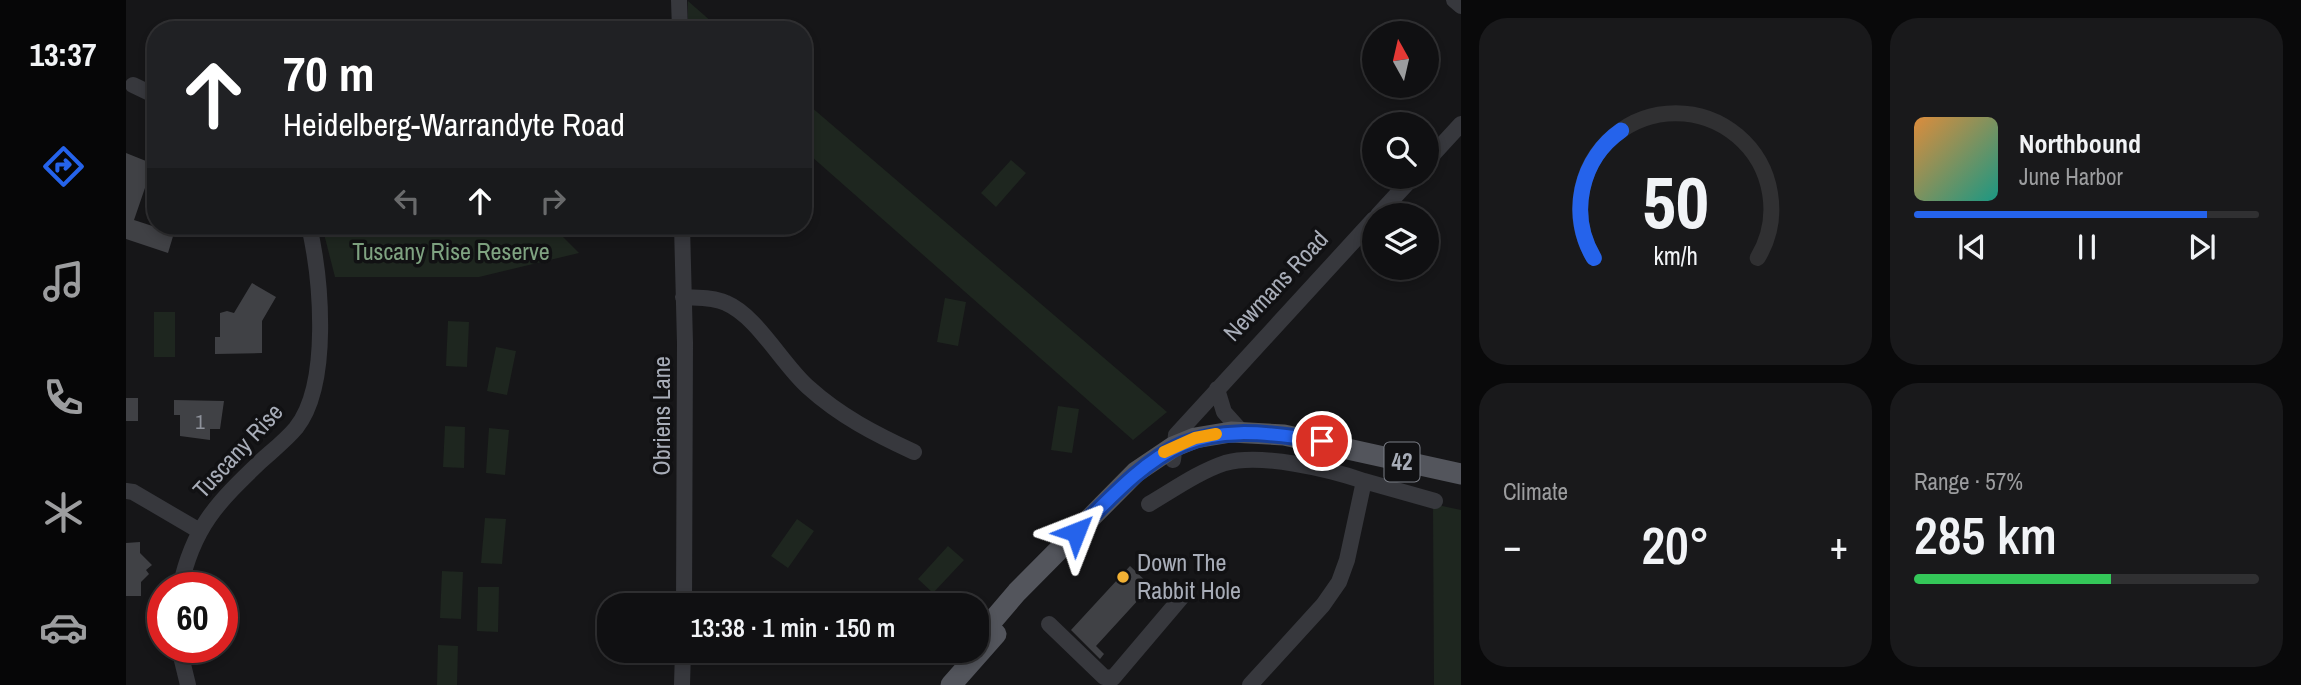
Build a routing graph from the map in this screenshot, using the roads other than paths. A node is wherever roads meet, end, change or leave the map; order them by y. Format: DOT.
graph roads {
  1 [pos="679,0"];
  2 [pos="1454,0"];
  3 [pos="1461,6"];
  4 [pos="680,21"];
  5 [pos="133,85"];
  6 [pos="147,92"];
  7 [pos="1461,124"];
  8 [pos="1439,148"];
  9 [pos="1402,189"];
  10 [pos="1388,203"];
  11 [pos="1362,232"];
  12 [pos="311,235"];
  13 [pos="682,235"];
  14 [pos="683,297"];
  15 [pos="1217,389"];
  16 [pos="1242,432"];
  17 [pos="1343,449"];
  18 [pos="914,453"];
  19 [pos="1173,454"];
  20 [pos="1461,474"];
  21 [pos="1364,481"];
  22 [pos="126,491"];
  23 [pos="1435,501"];
  24 [pos="1149,505"];
  25 [pos="198,530"];
  26 [pos="185,572"];
  27 [pos="1186,592"];
  28 [pos="684,593"];
  29 [pos="1049,624"];
  30 [pos="989,625"];
  31 [pos="183,663"];
  32 [pos="683,663"];
  33 [pos="958,663"];
  34 [pos="188,685"];
  35 [pos="682,685"];
  36 [pos="940,685"];
  37 [pos="951,685"];
  38 [pos="1250,685"];
  1 -- 4 [label="street"];
  2 -- 3 [label="street"];
  5 -- 6 [label="street"];
  7 -- 8 [label="street"];
  9 -- 10 [label="street"];
  11 -- 15 [label="street, Newmans Road"];
  12 -- 25 [label="street, Tuscany Rise"];
  13 -- 14 [label="street, Obriens Lane"];
  14 -- 18 [label="street"];
  14 -- 28 [label="street, Obriens Lane"];
  15 -- 16 [label="street"];
  15 -- 19 [label="street, Newmans Road"];
  16 -- 17 [label="main road, 42"];
  16 -- 19 [label="main road, 42"];
  17 -- 19 [label="main road, 42"];
  17 -- 20 [label="main road, 42"];
  19 -- 30 [label="main road, Newmans Road / 42"];
  19 -- 37 [label="main road, Newmans Road / 42"];
  21 -- 23 [label="street"];
  21 -- 24 [label="street"];
  21 -- 38 [label="street"];
  22 -- 25 [label="street"];
  25 -- 26 [label="street, Tuscany Rise"];
  27 -- 29 [label="street"];
  31 -- 34 [label="street"];
  32 -- 35 [label="street"];
  33 -- 36 [label="main road"];
}
